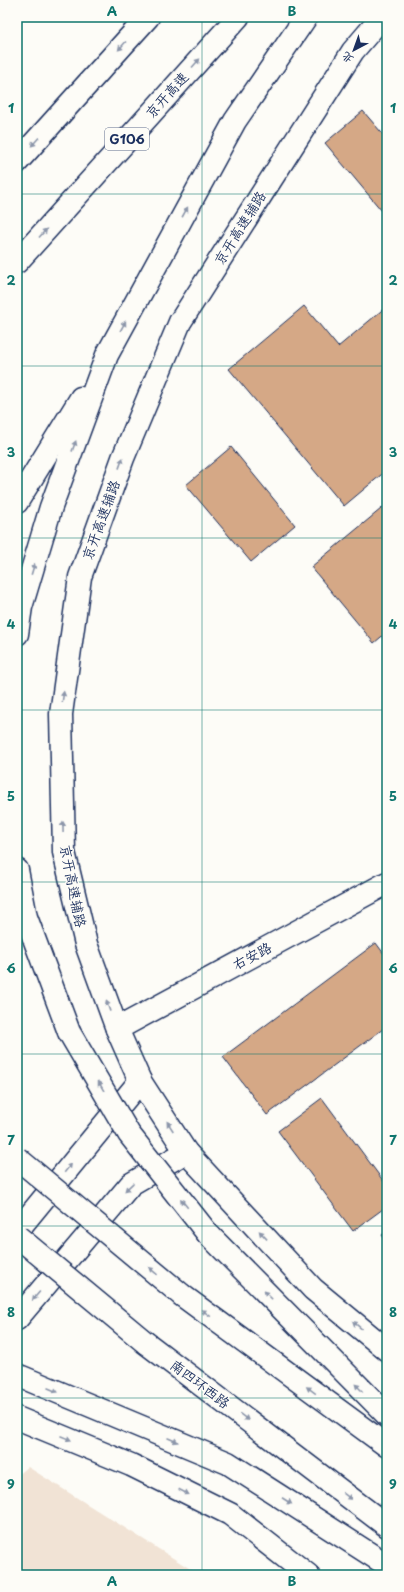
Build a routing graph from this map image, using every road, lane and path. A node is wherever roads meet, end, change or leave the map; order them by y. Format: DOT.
graph roads {
  1 [pos="148,17"];
  2 [pos="238,17"];
  3 [pos="306,17"];
  4 [pos="382,17"];
  5 [pos="17,162"];
  6 [pos="17,262"];
  7 [pos="107,355"];
  8 [pos="17,502"];
  9 [pos="17,634"];
  10 [pos="17,870"];
  11 [pos="387,883"];
  12 [pos="117,1029"];
  13 [pos="140,1081"];
  14 [pos="186,1152"];
  15 [pos="17,1158"];
  16 [pos="17,1231"];
  17 [pos="17,1236"];
  18 [pos="17,1319"];
  19 [pos="387,1350"];
  20 [pos="17,1375"];
  21 [pos="387,1415"];
  22 [pos="17,1418"];
  23 [pos="387,1446"];
  24 [pos="387,1526"];
  25 [pos="387,1566"];
  26 [pos="308,1575"];
  1 -- 5 [label="main road, one-way"];
  6 -- 2 [label="main road, 京开高速 / G106, one-way"];
  7 -- 3 [label="main road, one-way"];
  12 -- 4 [label="main road, 京开高速辅路, one-way"];
  7 -- 8 [label="main road"];
  9 -- 7 [label="main road, one-way"];
  21 -- 10 [label="main road, one-way, bridge"];
  11 -- 12 [label="main road, 右安路"];
  12 -- 13 [label="main road, 京开高速辅路"];
  14 -- 13 [label="main road, one-way"];
  16 -- 13 [label="main road, one-way"];
  14 -- 18 [label="main road, one-way"];
  19 -- 14 [label="main road, one-way"];
  23 -- 15 [label="main road, one-way, bridge"];
  17 -- 24 [label="main road, 南四环西路, one-way, bridge"];
  20 -- 25 [label="main road, one-way"];
  22 -- 26 [label="main road, one-way"];
}
